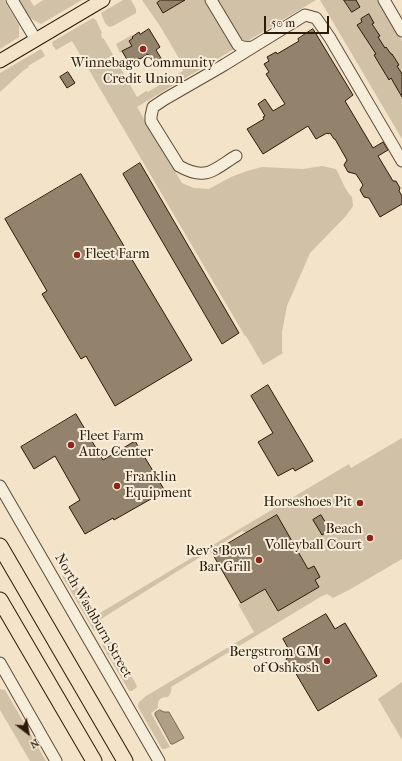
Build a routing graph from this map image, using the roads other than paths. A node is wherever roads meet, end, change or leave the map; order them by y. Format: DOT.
graph roads {
  1 [pos="12,0"];
  2 [pos="103,0"];
  3 [pos="211,0"];
  4 [pos="384,0"];
  5 [pos="402,31"];
  6 [pos="36,40"];
  7 [pos="253,47"];
  8 [pos="0,61"];
  9 [pos="236,156"];
  10 [pos="402,162"];
  11 [pos="0,486"];
  12 [pos="0,546"];
  13 [pos="0,600"];
  14 [pos="0,663"];
  15 [pos="56,761"];
  16 [pos="94,761"];
  17 [pos="125,761"];
  18 [pos="159,761"];
  1 -- 6 [label="street"];
  2 -- 6 [label="main road"];
  3 -- 7 [label="street"];
  4 -- 5 [label="street"];
  6 -- 8 [label="main road"];
  7 -- 9 [label="street"];
  7 -- 10 [label="street"];
  11 -- 18 [label="street, North Washburn Street"];
  12 -- 17 [label="highway"];
  13 -- 16 [label="highway"];
  14 -- 15 [label="street"];
}
